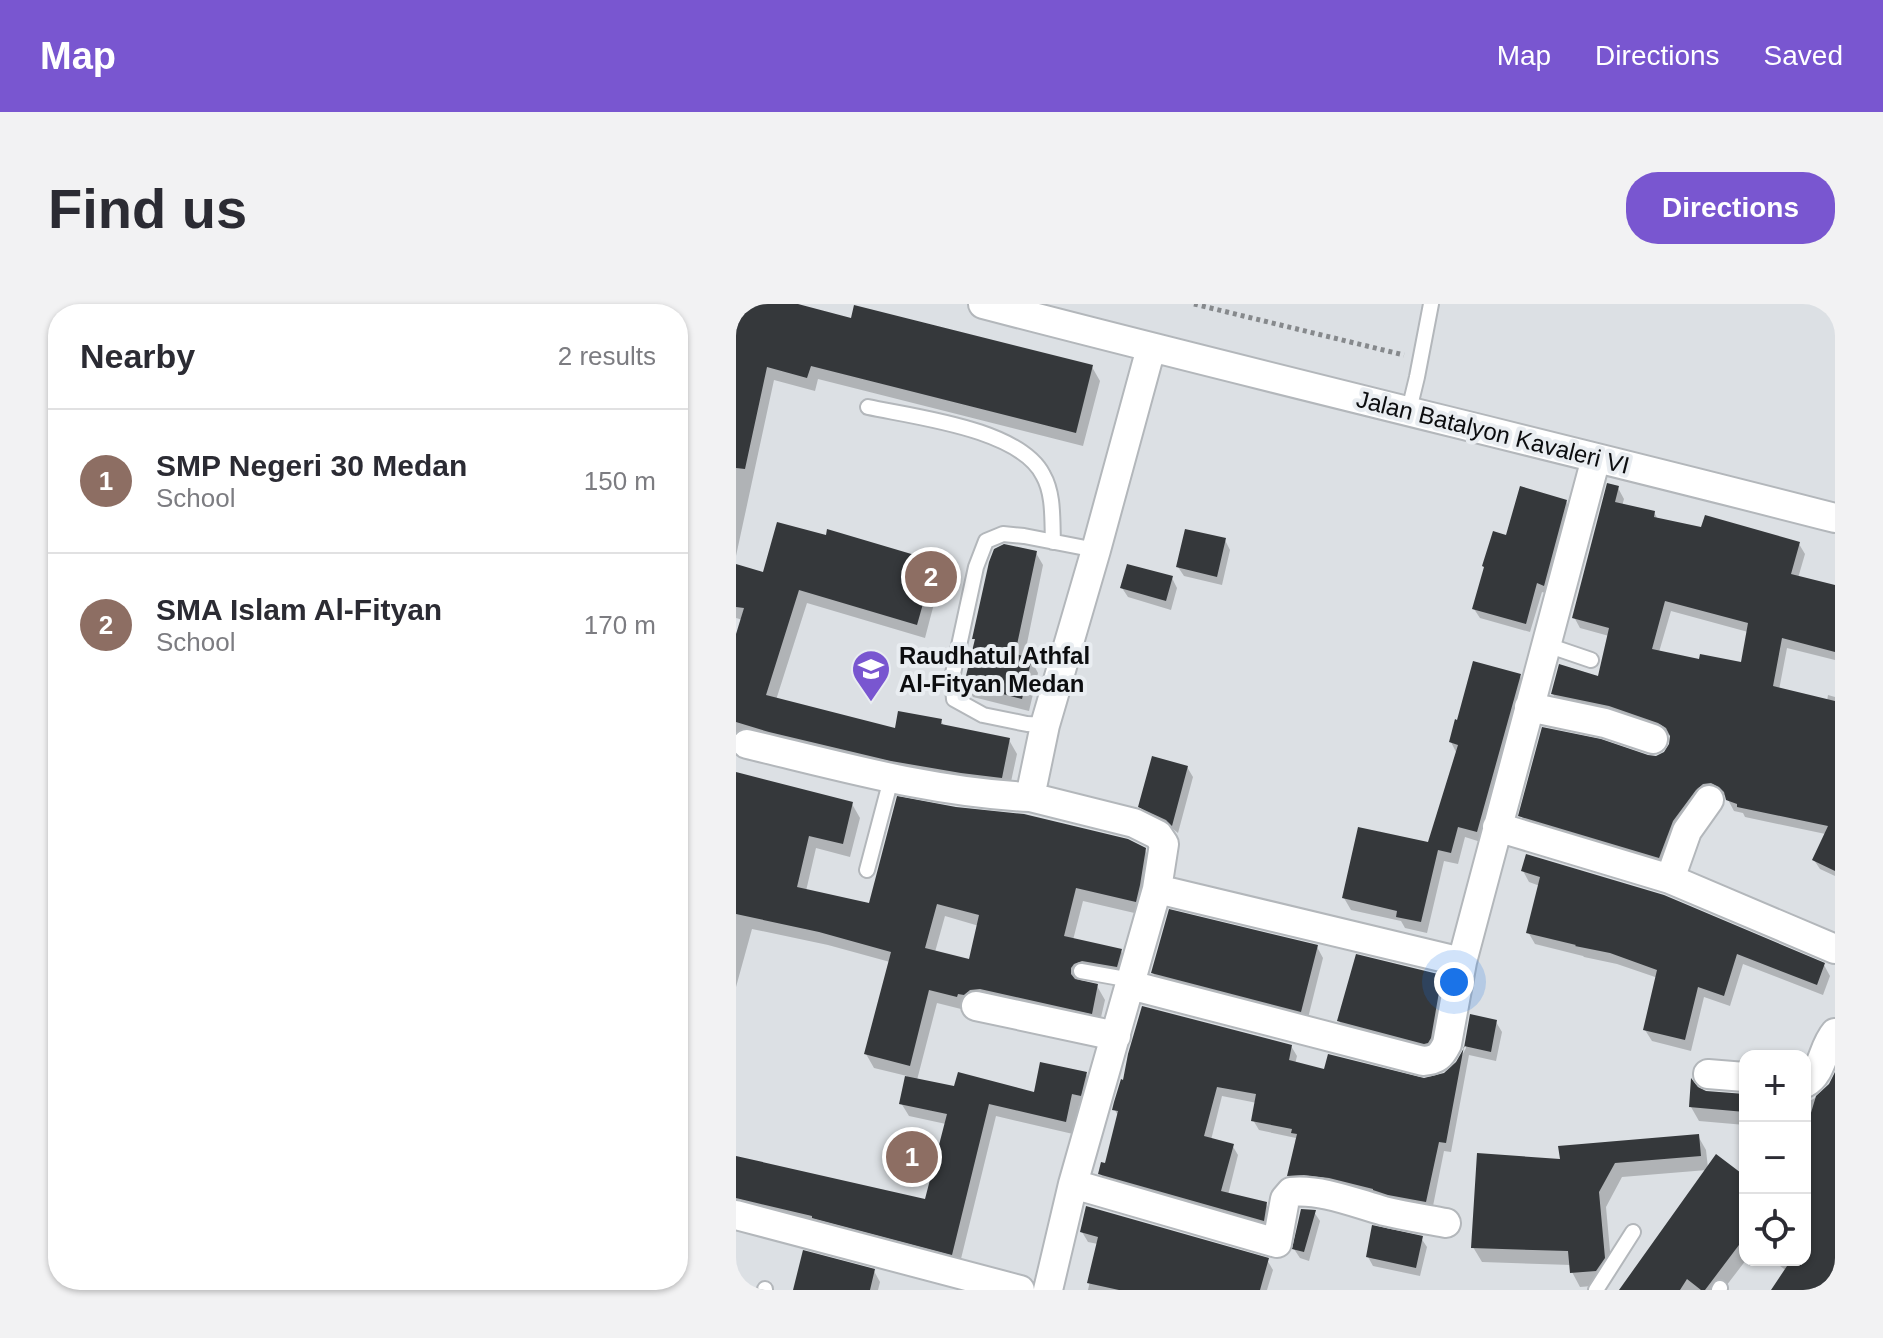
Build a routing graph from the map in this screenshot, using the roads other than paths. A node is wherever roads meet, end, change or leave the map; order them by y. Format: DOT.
graph roads {
  1 [pos="983,304"];
  2 [pos="1431,304"];
  3 [pos="1151,348"];
  4 [pos="868,407"];
  5 [pos="1409,410"];
  6 [pos="1596,458"];
  7 [pos="1835,518"];
  8 [pos="1053,542"];
  9 [pos="1096,550"];
  10 [pos="1547,645"];
  11 [pos="1591,660"];
  12 [pos="1529,707"];
  13 [pos="1045,725"];
  14 [pos="1653,739"];
  15 [pos="747,744"];
  16 [pos="891,779"];
  17 [pos="1030,797"];
  18 [pos="1709,800"];
  19 [pos="1497,827"];
  20 [pos="867,870"];
  21 [pos="1670,879"];
  22 [pos="1157,889"];
  23 [pos="1835,949"];
  24 [pos="1462,962"];
  25 [pos="1081,971"];
  26 [pos="1130,983"];
  27 [pos="976,1006"];
  28 [pos="1835,1033"];
  29 [pos="1116,1036"];
  30 [pos="1708,1074"];
  31 [pos="1739,1077"];
  32 [pos="1811,1080"];
  33 [pos="1073,1184"];
  34 [pos="736,1215"];
  35 [pos="1446,1223"];
  36 [pos="1633,1232"];
  37 [pos="1020,1290"];
  38 [pos="1048,1290"];
  39 [pos="1596,1290"];
  1 -- 3 [label="street, Jalan Batalyon Kavaleri VI"];
  2 -- 5 [label="lane"];
  3 -- 5 [label="street, Jalan Batalyon Kavaleri VI"];
  3 -- 9 [label="street"];
  4 -- 8 [label="lane"];
  5 -- 6 [label="street, Jalan Batalyon Kavaleri VI"];
  6 -- 7 [label="street, Jalan Batalyon Kavaleri VI"];
  6 -- 10 [label="street"];
  8 -- 9 [label="lane"];
  8 -- 13 [label="lane"];
  9 -- 13 [label="street"];
  10 -- 11 [label="lane"];
  10 -- 12 [label="street"];
  12 -- 14 [label="street"];
  12 -- 19 [label="street"];
  13 -- 17 [label="street"];
  15 -- 16 [label="street"];
  16 -- 17 [label="street"];
  16 -- 20 [label="lane"];
  17 -- 22 [label="street"];
  18 -- 21 [label="street"];
  19 -- 21 [label="street"];
  19 -- 24 [label="street"];
  21 -- 23 [label="street"];
  22 -- 24 [label="street"];
  22 -- 26 [label="street"];
  24 -- 26 [label="street"];
  25 -- 26 [label="lane"];
  26 -- 29 [label="street"];
  27 -- 29 [label="street"];
  28 -- 32 [label="street"];
  29 -- 33 [label="street"];
  30 -- 31 [label="street"];
  33 -- 35 [label="street"];
  33 -- 38 [label="street"];
  34 -- 37 [label="street"];
  36 -- 39 [label="lane"];
}
